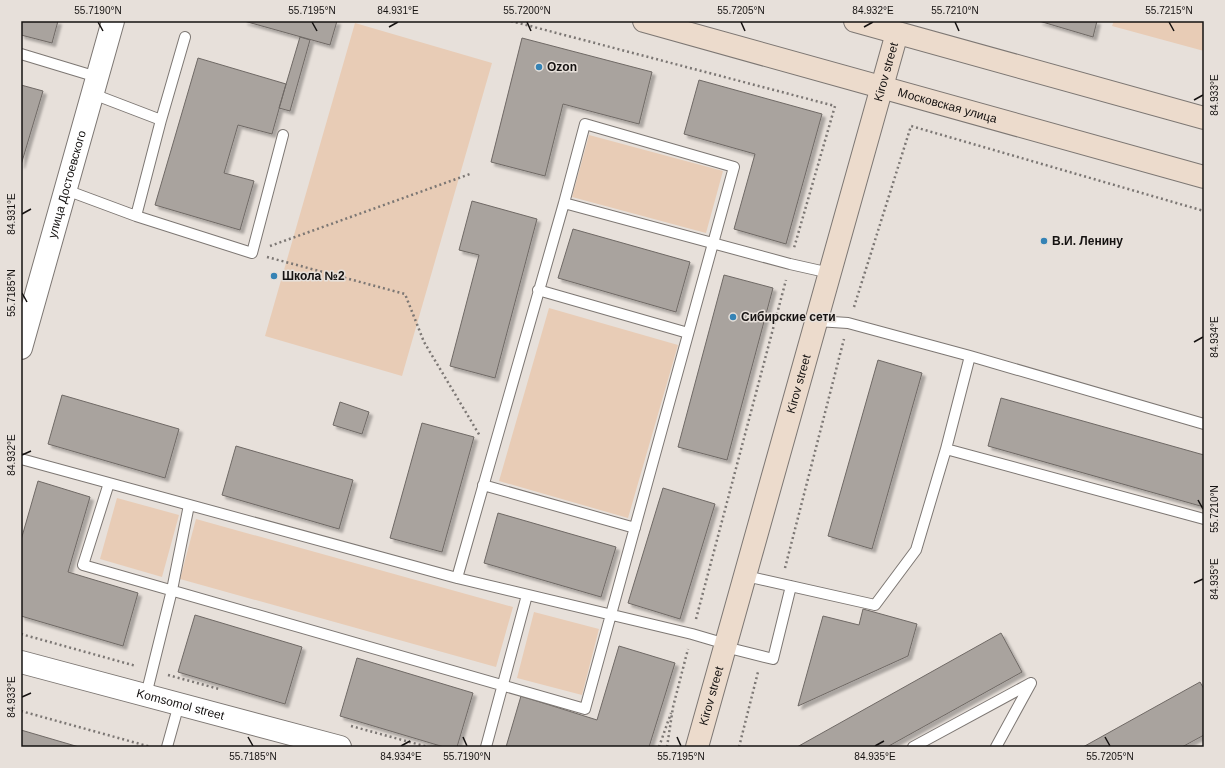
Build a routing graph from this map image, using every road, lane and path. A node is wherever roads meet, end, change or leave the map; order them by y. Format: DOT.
graph roads {
  1 [pos="113,21"];
  2 [pos="511,21"];
  3 [pos="644,21"];
  4 [pos="855,21"];
  5 [pos="899,27"];
  6 [pos="185,37"];
  7 [pos="21,54"];
  8 [pos="95,86"];
  9 [pos="882,87"];
  10 [pos="1204,118"];
  11 [pos="161,120"];
  12 [pos="283,135"];
  13 [pos="470,174"];
  14 [pos="1204,176"];
  15 [pos="66,190"];
  16 [pos="564,203"];
  17 [pos="1204,211"];
  18 [pos="136,216"];
  19 [pos="713,243"];
  20 [pos="252,253"];
  21 [pos="790,264"];
  22 [pos="830,273"];
  23 [pos="538,290"];
  24 [pos="817,321"];
  25 [pos="848,323"];
  26 [pos="688,333"];
  27 [pos="21,348"];
  28 [pos="970,356"];
  29 [pos="1204,424"];
  30 [pos="946,449"];
  31 [pos="492,455"];
  32 [pos="21,459"];
  33 [pos="109,483"];
  34 [pos="483,485"];
  35 [pos="189,505"];
  36 [pos="1204,519"];
  37 [pos="634,528"];
  38 [pos="746,576"];
  39 [pos="457,578"];
  40 [pos="786,585"];
  41 [pos="172,590"];
  42 [pos="527,595"];
  43 [pos="610,616"];
  44 [pos="692,634"];
  45 [pos="726,645"];
  46 [pos="762,656"];
  47 [pos="21,662"];
  48 [pos="503,686"];
  49 [pos="146,695"];
  50 [pos="179,704"];
  51 [pos="673,706"];
  52 [pos="21,711"];
  53 [pos="151,747"];
  54 [pos="167,747"];
  55 [pos="340,747"];
  56 [pos="486,747"];
  57 [pos="659,747"];
  58 [pos="667,747"];
  59 [pos="697,747"];
  60 [pos="739,747"];
  61 [pos="913,747"];
  62 [pos="996,747"];
  1 -- 8 [label="street, улица Достоевского"];
  2 -- 21 [label="path"];
  3 -- 9 [label="main road, Московская улица"];
  4 -- 5 [label="main road"];
  5 -- 9 [label="main road, Kirov street"];
  5 -- 10 [label="main road"];
  6 -- 11 [label="lane"];
  7 -- 8 [label="lane"];
  8 -- 11 [label="lane"];
  8 -- 15 [label="street, улица Достоевского"];
  9 -- 14 [label="main road, Московская улица"];
  9 -- 22 [label="main road, Kirov street"];
  11 -- 18 [label="lane"];
  12 -- 20 [label="lane"];
  13 -- 20 [label="path"];
  15 -- 18 [label="lane"];
  15 -- 27 [label="street, улица Достоевского"];
  16 -- 19 [label="lane"];
  16 -- 19 [label="lane"];
  16 -- 23 [label="lane"];
  17 -- 25 [label="path"];
  18 -- 20 [label="lane"];
  19 -- 21 [label="lane"];
  19 -- 26 [label="lane"];
  20 -- 31 [label="path"];
  21 -- 22 [label="lane"];
  21 -- 44 [label="path"];
  22 -- 24 [label="main road, Kirov street"];
  23 -- 26 [label="lane"];
  23 -- 31 [label="lane"];
  24 -- 25 [label="lane"];
  24 -- 38 [label="main road, Kirov street"];
  25 -- 28 [label="lane"];
  25 -- 40 [label="path"];
  26 -- 37 [label="lane"];
  28 -- 29 [label="lane"];
  28 -- 30 [label="lane"];
  30 -- 36 [label="lane"];
  30 -- 40 [label="lane"];
  31 -- 34 [label="lane"];
  32 -- 33 [label="lane"];
  33 -- 35 [label="lane"];
  33 -- 41 [label="lane"];
  34 -- 37 [label="lane"];
  34 -- 39 [label="lane"];
  35 -- 39 [label="lane"];
  35 -- 41 [label="lane"];
  37 -- 43 [label="lane"];
  38 -- 40 [label="lane"];
  38 -- 45 [label="main road, Kirov street"];
  39 -- 42 [label="lane"];
  40 -- 46 [label="lane"];
  41 -- 48 [label="lane"];
  41 -- 49 [label="lane"];
  42 -- 43 [label="lane"];
  42 -- 48 [label="lane"];
  43 -- 44 [label="lane"];
  43 -- 48 [label="lane"];
  44 -- 45 [label="lane"];
  44 -- 51 [label="path"];
  45 -- 46 [label="lane"];
  45 -- 59 [label="main road, Kirov street"];
  46 -- 60 [label="path"];
  47 -- 49 [label="street, Komsomol street"];
  48 -- 56 [label="lane"];
  49 -- 50 [label="street, Komsomol street"];
  50 -- 54 [label="lane"];
  50 -- 55 [label="street, Komsomol street"];
  51 -- 57 [label="path"];
  51 -- 58 [label="path"];
  52 -- 53 [label="path"];
  61 -- 62 [label="lane"];
}
